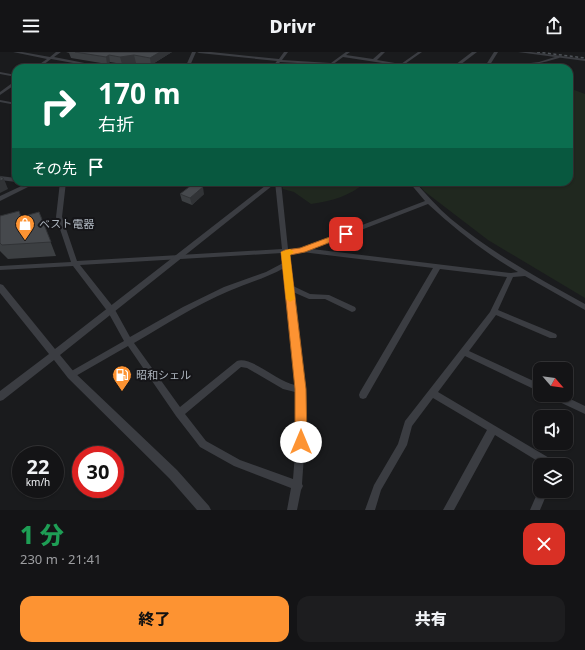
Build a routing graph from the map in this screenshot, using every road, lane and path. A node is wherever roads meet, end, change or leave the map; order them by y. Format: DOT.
graph roads {
  1 [pos="15,52"];
  2 [pos="53,52"];
  3 [pos="59,52"];
  4 [pos="194,52"];
  5 [pos="199,52"];
  6 [pos="286,52"];
  7 [pos="348,52"];
  8 [pos="383,52"];
  9 [pos="420,52"];
  10 [pos="475,52"];
  11 [pos="496,52"];
  12 [pos="520,52"];
  13 [pos="343,56"];
  14 [pos="45,57"];
  15 [pos="558,57"];
  16 [pos="50,58"];
  17 [pos="280,60"];
  18 [pos="375,60"];
  19 [pos="585,60"];
  20 [pos="35,64"];
  21 [pos="42,64"];
  22 [pos="85,64"];
  23 [pos="189,64"];
  24 [pos="276,64"];
  25 [pos="315,64"];
  26 [pos="334,64"];
  27 [pos="394,64"];
  28 [pos="405,64"];
  29 [pos="458,64"];
  30 [pos="488,64"];
  31 [pos="539,64"];
  32 [pos="0,73"];
  33 [pos="12,76"];
  34 [pos="12,80"];
  35 [pos="12,85"];
  36 [pos="0,89"];
  37 [pos="0,94"];
  38 [pos="0,101"];
  39 [pos="12,103"];
  40 [pos="0,178"];
  41 [pos="12,180"];
  42 [pos="24,186"];
  43 [pos="63,186"];
  44 [pos="269,186"];
  45 [pos="278,186"];
  46 [pos="415,186"];
  47 [pos="0,199"];
  48 [pos="427,202"];
  49 [pos="302,250"];
  50 [pos="285,252"];
  51 [pos="179,258"];
  52 [pos="75,264"];
  53 [pos="286,264"];
  54 [pos="438,266"];
  55 [pos="0,268"];
  56 [pos="511,274"];
  57 [pos="524,274"];
  58 [pos="0,287"];
  59 [pos="289,287"];
  60 [pos="585,307"];
  61 [pos="352,309"];
  62 [pos="111,310"];
  63 [pos="494,311"];
  64 [pos="553,336"];
  65 [pos="129,342"];
  66 [pos="464,352"];
  67 [pos="53,354"];
  68 [pos="71,375"];
  69 [pos="533,385"];
  70 [pos="300,389"];
  71 [pos="433,393"];
  72 [pos="363,395"];
  73 [pos="0,397"];
  74 [pos="568,402"];
  75 [pos="585,410"];
  76 [pos="179,413"];
  77 [pos="493,429"];
  78 [pos="541,458"];
  79 [pos="298,486"];
  80 [pos="540,498"];
  81 [pos="205,510"];
  82 [pos="292,510"];
  83 [pos="370,510"];
  84 [pos="448,510"];
  85 [pos="535,510"];
  1 -- 14 [label="street"];
  2 -- 14 [label="street"];
  3 -- 16 [label="street"];
  4 -- 23 [label="street"];
  5 -- 17 [label="street"];
  6 -- 17 [label="street"];
  7 -- 13 [label="street"];
  8 -- 18 [label="street"];
  9 -- 28 [label="street"];
  10 -- 29 [label="street"];
  11 -- 30 [label="street"];
  12 -- 15 [label="street"];
  13 -- 18 [label="street"];
  13 -- 26 [label="street"];
  14 -- 16 [label="street"];
  14 -- 20 [label="street"];
  15 -- 19 [label="street"];
  15 -- 31 [label="street"];
  16 -- 21 [label="street"];
  16 -- 22 [label="street"];
  17 -- 24 [label="street"];
  17 -- 25 [label="street"];
  18 -- 27 [label="street"];
  32 -- 33 [label="street"];
  34 -- 36 [label="street"];
  35 -- 37 [label="street"];
  38 -- 39 [label="street"];
  40 -- 41 [label="street"];
  42 -- 47 [label="street"];
  43 -- 52 [label="street"];
  44 -- 51 [label="street"];
  45 -- 50 [label="street"];
  46 -- 48 [label="street"];
  48 -- 49 [label="street"];
  48 -- 57 [label="street"];
  49 -- 50 [label="street"];
  49 -- 54 [label="street"];
  50 -- 51 [label="street"];
  50 -- 53 [label="street"];
  51 -- 52 [label="street"];
  51 -- 62 [label="street"];
  52 -- 55 [label="street"];
  52 -- 62 [label="street"];
  53 -- 59 [label="street"];
  53 -- 65 [label="street"];
  54 -- 56 [label="street"];
  54 -- 72 [label="street"];
  56 -- 57 [label="street"];
  56 -- 63 [label="street"];
  57 -- 60 [label="street"];
  58 -- 67 [label="street"];
  59 -- 61 [label="street"];
  59 -- 70 [label="street"];
  62 -- 65 [label="street"];
  62 -- 67 [label="street"];
  63 -- 64 [label="street"];
  63 -- 66 [label="street"];
  65 -- 68 [label="street"];
  65 -- 76 [label="street"];
  66 -- 69 [label="street"];
  66 -- 71 [label="street"];
  67 -- 68 [label="street"];
  67 -- 73 [label="street"];
  68 -- 81 [label="street"];
  70 -- 76 [label="street"];
  70 -- 79 [label="street"];
  71 -- 77 [label="street"];
  71 -- 83 [label="street"];
  74 -- 75 [label="street"];
  76 -- 79 [label="street"];
  77 -- 78 [label="street"];
  77 -- 84 [label="street"];
  79 -- 82 [label="street"];
  80 -- 85 [label="street"];
}
